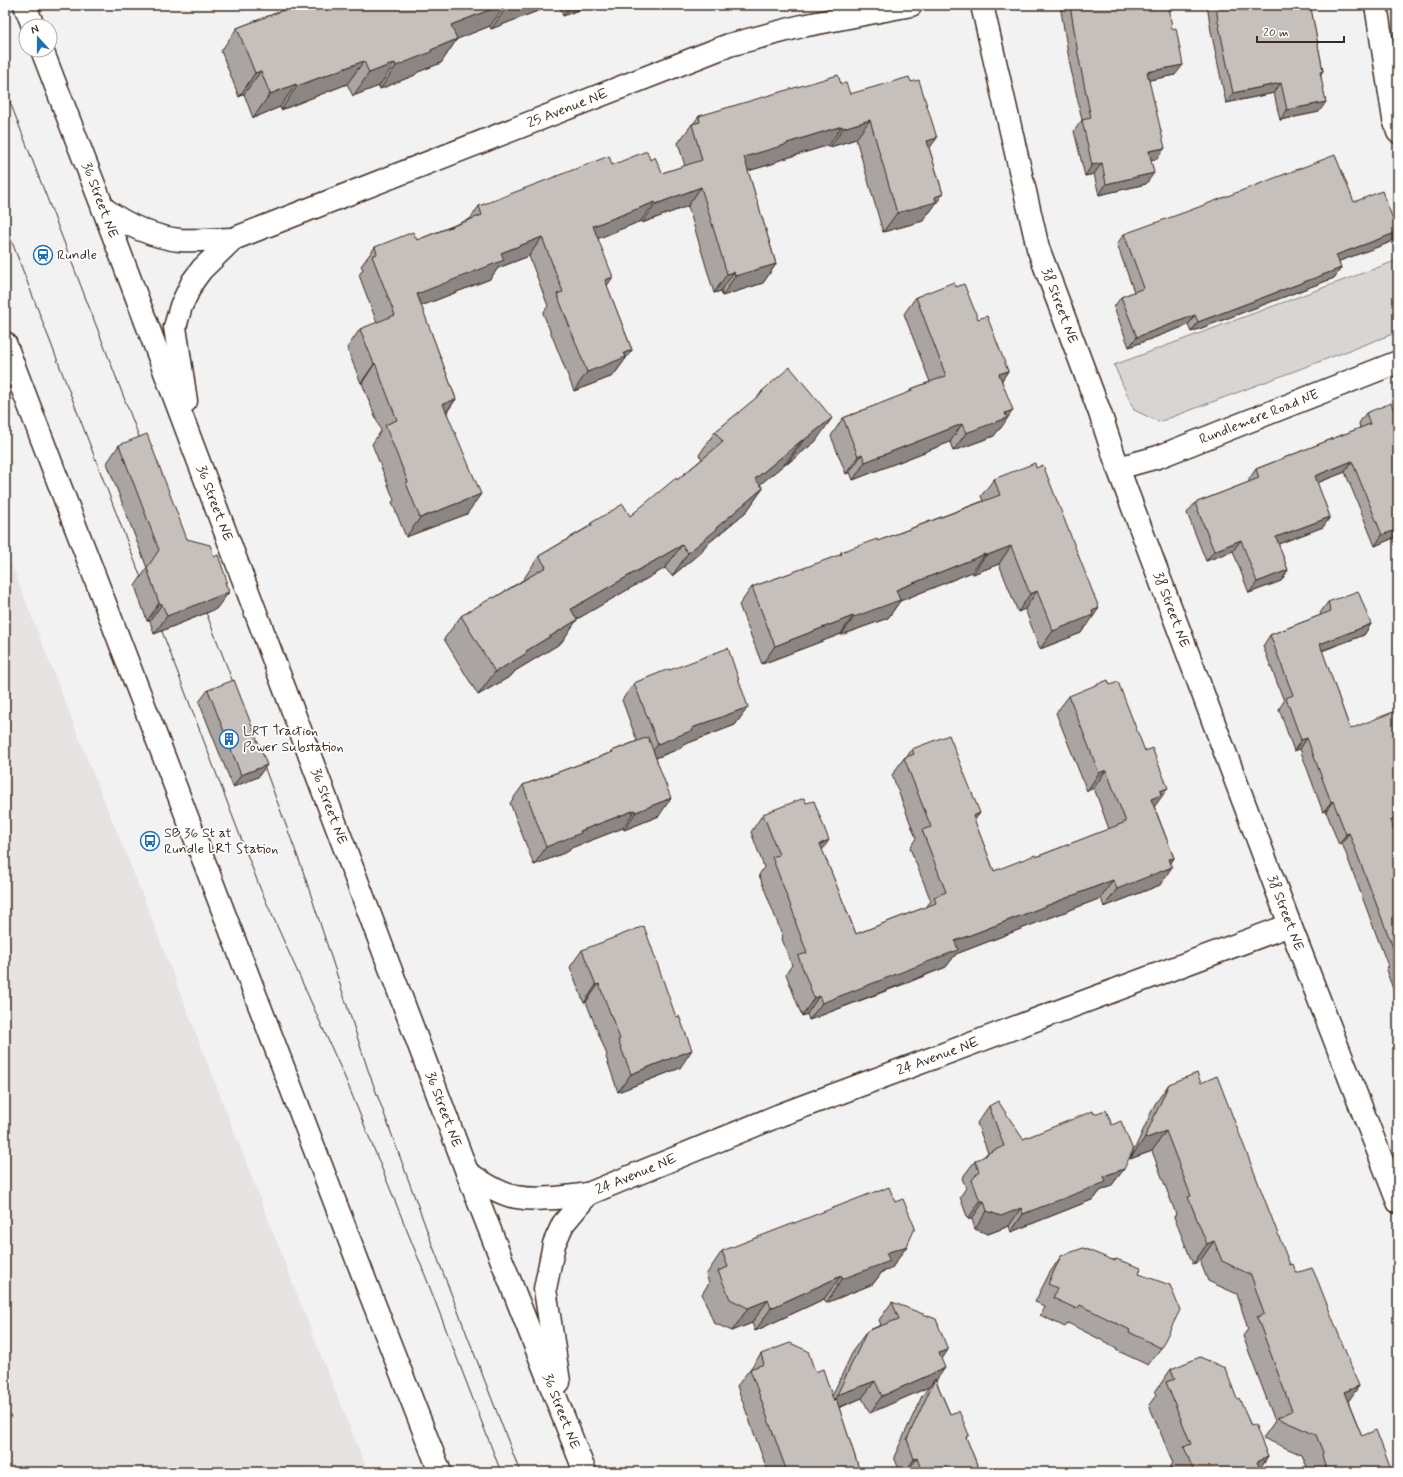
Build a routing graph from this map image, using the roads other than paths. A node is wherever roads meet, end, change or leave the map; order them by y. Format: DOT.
graph roads {
  1 [pos="25,5"];
  2 [pos="911,5"];
  3 [pos="982,5"];
  4 [pos="1376,5"];
  5 [pos="30,18"];
  6 [pos="45,58"];
  7 [pos="1398,132"];
  8 [pos="103,208"];
  9 [pos="233,239"];
  10 [pos="5,343"];
  11 [pos="1398,362"];
  12 [pos="192,443"];
  13 [pos="1118,468"];
  14 [pos="1290,925"];
  15 [pos="467,1172"];
  16 [pos="588,1194"];
  17 [pos="1398,1202"];
  18 [pos="564,1421"];
  19 [pos="440,1472"];
  20 [pos="585,1472"];
  1 -- 5 [label="main road"];
  2 -- 9 [label="main road, 25 Avenue NE"];
  3 -- 13 [label="main road, 38 Street NE"];
  4 -- 7 [label="main road"];
  6 -- 8 [label="main road, 36 Street NE"];
  8 -- 9 [label="main road"];
  8 -- 12 [label="main road, 36 Street NE"];
  9 -- 12 [label="main road"];
  10 -- 19 [label="main road"];
  11 -- 13 [label="main road, Rundlemere Road NE"];
  12 -- 15 [label="main road, 36 Street NE"];
  13 -- 14 [label="main road, 38 Street NE"];
  14 -- 16 [label="main road, 24 Avenue NE"];
  14 -- 17 [label="main road, 38 Street NE"];
  15 -- 16 [label="main road"];
  15 -- 18 [label="main road, 36 Street NE"];
  16 -- 18 [label="main road"];
  18 -- 20 [label="main road, 36 Street NE"];
}
